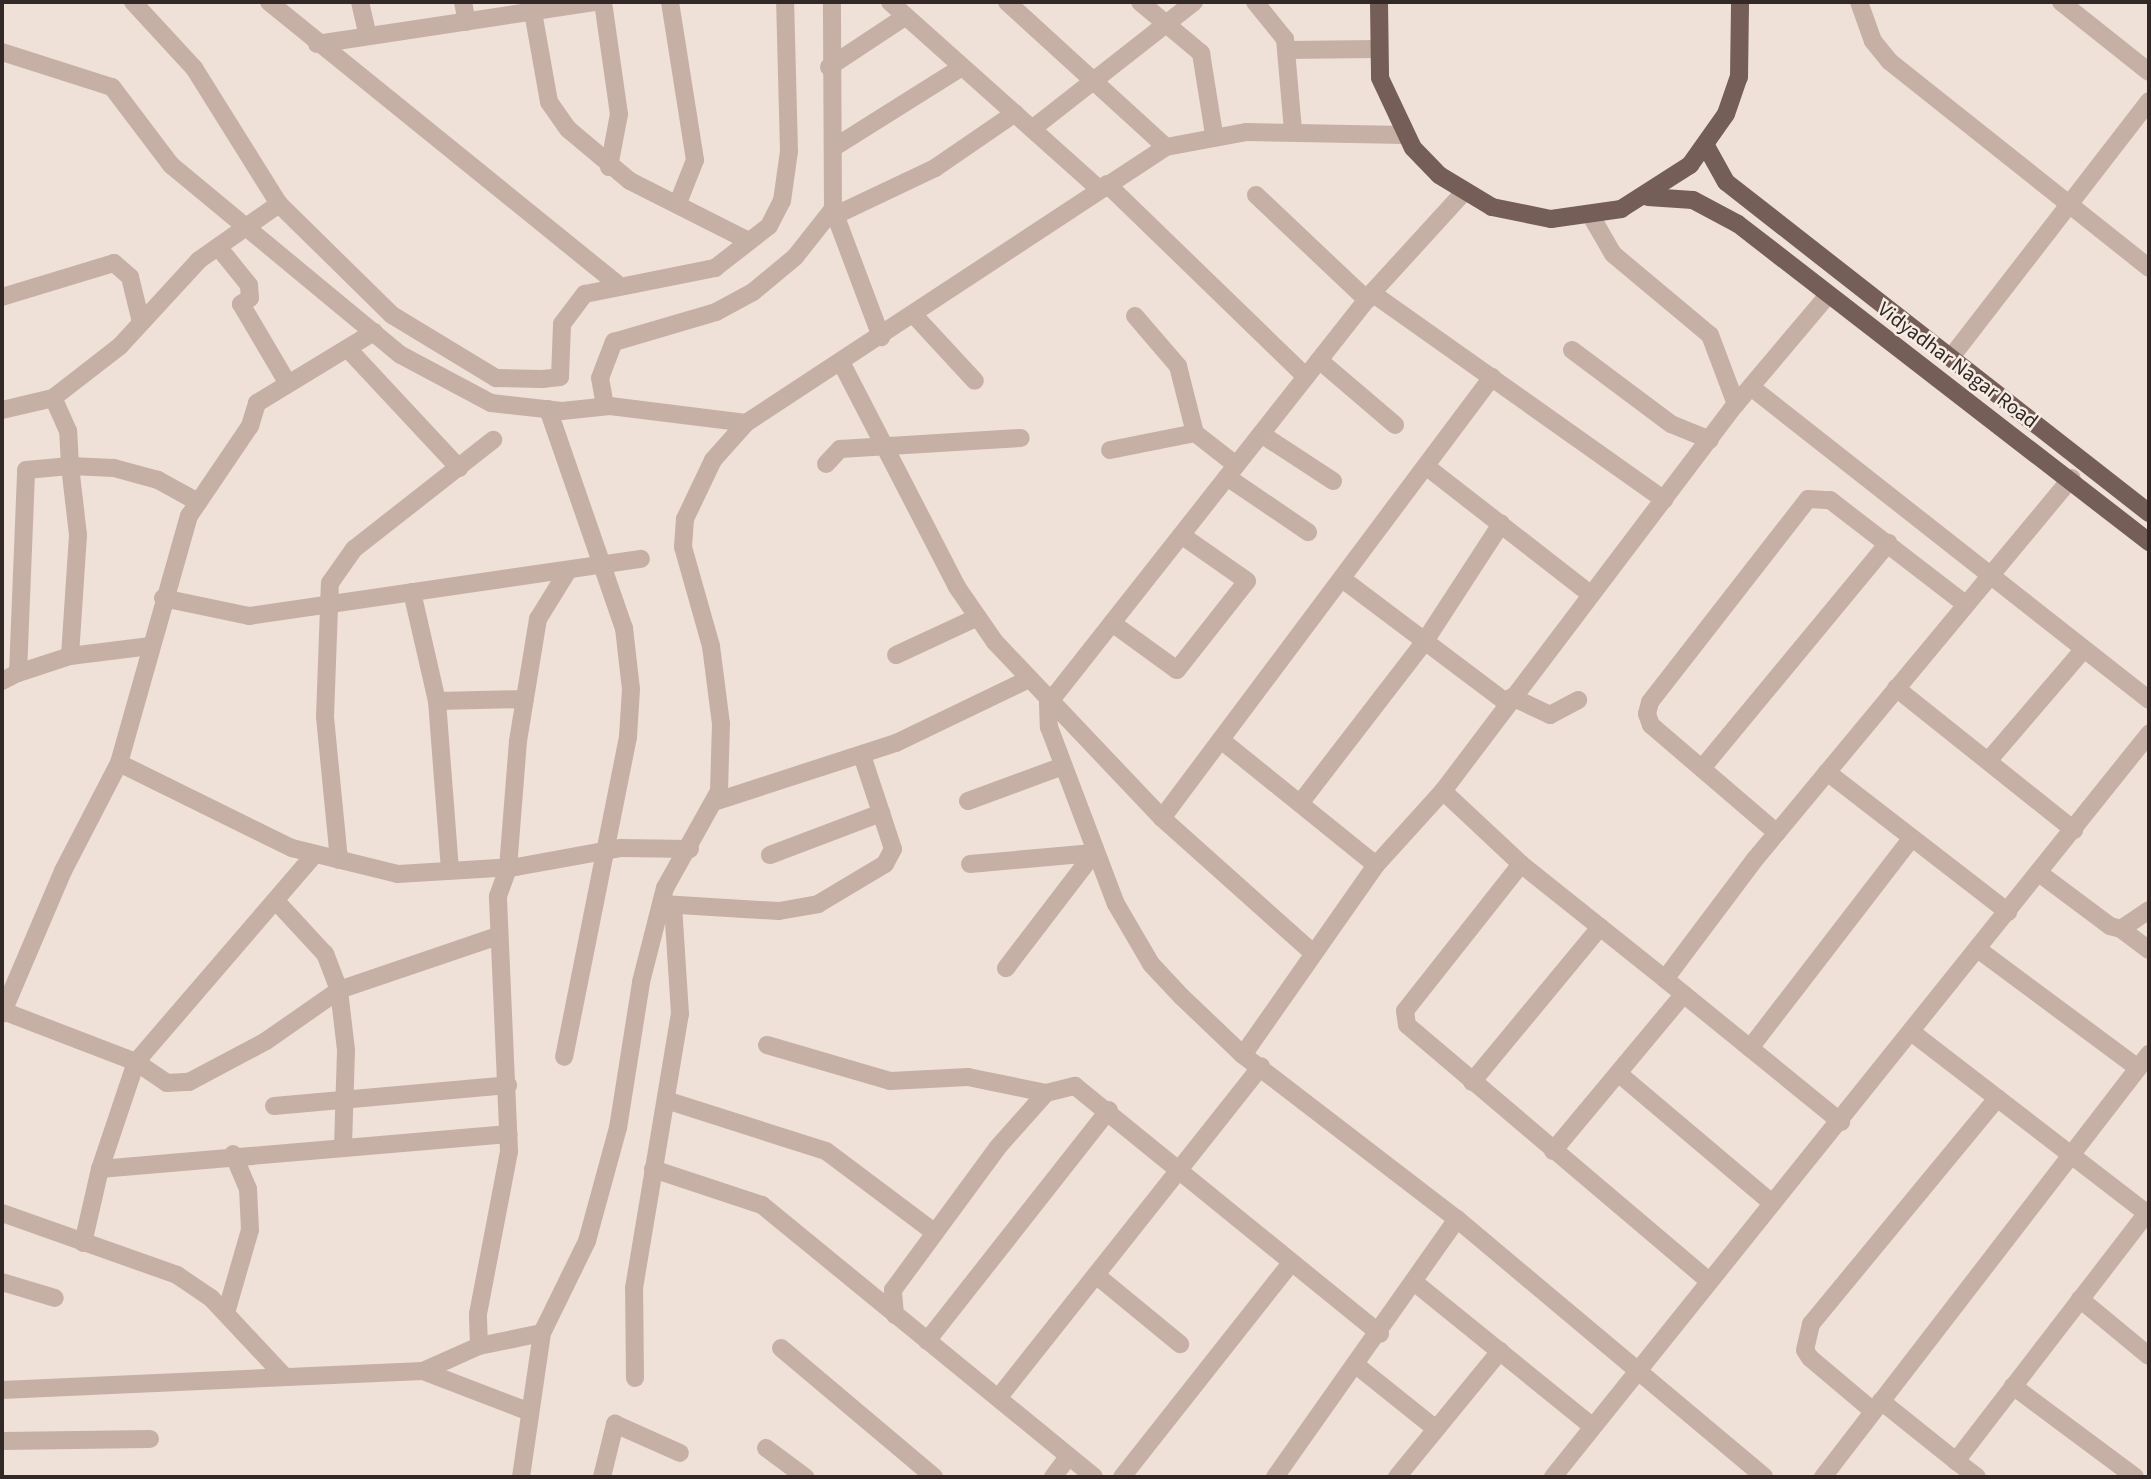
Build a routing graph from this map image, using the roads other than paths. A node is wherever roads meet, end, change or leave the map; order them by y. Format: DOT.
graph roads {
  1 [pos="133,2"];
  2 [pos="360,2"];
  3 [pos="463,2"];
  4 [pos="592,2"];
  5 [pos="670,2"];
  6 [pos="785,2"];
  7 [pos="832,2"];
  8 [pos="890,2"];
  9 [pos="1007,2"];
  10 [pos="1140,2"];
  11 [pos="1194,2"];
  12 [pos="1255,2"];
  13 [pos="1379,2"];
  14 [pos="1740,2"];
  15 [pos="1859,2"];
  16 [pos="2061,2"];
  17 [pos="279,5"];
  18 [pos="533,12"];
  19 [pos="906,16"];
  20 [pos="467,22"];
  21 [pos="1168,26"];
  22 [pos="368,36"];
  23 [pos="317,44"];
  24 [pos="1377,49"];
  25 [pos="1286,50"];
  26 [pos="2,52"];
  27 [pos="829,66"];
  28 [pos="962,67"];
  29 [pos="2149,72"];
  30 [pos="1093,76"];
  31 [pos="2149,101"];
  32 [pos="1015,113"];
  33 [pos="1032,129"];
  34 [pos="1293,131"];
  35 [pos="1214,134"];
  36 [pos="1405,135"];
  37 [pos="1706,146"];
  38 [pos="1166,147"];
  39 [pos="833,148"];
  40 [pos="609,167"];
  41 [pos="1103,186"];
  42 [pos="1465,191"];
  43 [pos="1256,195"];
  44 [pos="1648,197"];
  45 [pos="678,203"];
  46 [pos="279,204"];
  47 [pos="2066,204"];
  48 [pos="835,212"];
  49 [pos="1591,216"];
  50 [pos="249,226"];
  51 [pos="749,241"];
  52 [pos="219,248"];
  53 [pos="2149,268"];
  54 [pos="616,284"];
  55 [pos="1828,295"];
  56 [pos="1369,296"];
  57 [pos="2,297"];
  58 [pos="913,314"];
  59 [pos="391,315"];
  60 [pos="1135,316"];
  61 [pos="141,322"];
  62 [pos="377,335"];
  63 [pos="881,337"];
  64 [pos="348,349"];
  65 [pos="1572,350"];
  66 [pos="1952,356"];
  67 [pos="1319,360"];
  68 [pos="842,364"];
  69 [pos="1306,377"];
  70 [pos="1492,377"];
  71 [pos="975,381"];
  72 [pos="287,382"];
  73 [pos="1751,387"];
  74 [pos="53,398"];
  75 [pos="1736,404"];
  76 [pos="602,406"];
  77 [pos="2,410"];
  78 [pos="555,410"];
  79 [pos="746,423"];
  80 [pos="1395,425"];
  81 [pos="1195,433"];
  82 [pos="1261,434"];
  83 [pos="1021,438"];
  84 [pos="493,440"];
  85 [pos="1710,440"];
  86 [pos="884,445"];
  87 [pos="1110,450"];
  88 [pos="826,464"];
  89 [pos="70,466"];
  90 [pos="1427,467"];
  91 [pos="459,468"];
  92 [pos="1232,471"];
  93 [pos="2071,478"];
  94 [pos="1333,481"];
  95 [pos="1664,500"];
  96 [pos="198,502"];
  97 [pos="2149,513"];
  98 [pos="1501,524"];
  99 [pos="1308,532"];
  100 [pos="1181,535"];
  101 [pos="2149,542"];
  102 [pos="1888,543"];
  103 [pos="641,559"];
  104 [pos="602,564"];
  105 [pos="567,572"];
  106 [pos="1989,576"];
  107 [pos="1345,581"];
  108 [pos="412,592"];
  109 [pos="1590,594"];
  110 [pos="163,598"];
  111 [pos="1965,604"];
  112 [pos="325,605"];
  113 [pos="978,617"];
  114 [pos="1112,622"];
  115 [pos="1425,641"];
  116 [pos="150,646"];
  117 [pos="2083,650"];
  118 [pos="897,655"];
  119 [pos="70,656"];
  120 [pos="10,677"];
  121 [pos="1027,680"];
  122 [pos="1896,688"];
  123 [pos="525,699"];
  124 [pos="1509,700"];
  125 [pos="1578,700"];
  126 [pos="2149,700"];
  127 [pos="437,701"];
  128 [pos="1048,704"];
  129 [pos="2149,734"];
  130 [pos="1221,740"];
  131 [pos="862,755"];
  132 [pos="1988,761"];
  133 [pos="119,763"];
  134 [pos="1063,766"];
  135 [pos="1703,767"];
  136 [pos="1827,772"];
  137 [pos="1443,791"];
  138 [pos="968,801"];
  139 [pos="714,802"];
  140 [pos="1301,802"];
  141 [pos="881,813"];
  142 [pos="1162,818"];
  143 [pos="2074,830"];
  144 [pos="1777,833"];
  145 [pos="1912,838"];
  146 [pos="690,849"];
  147 [pos="602,852"];
  148 [pos="1094,853"];
  149 [pos="315,854"];
  150 [pos="770,855"];
  151 [pos="339,860"];
  152 [pos="970,864"];
  153 [pos="1521,864"];
  154 [pos="1377,865"];
  155 [pos="508,868"];
  156 [pos="450,871"];
  157 [pos="2039,873"];
  158 [pos="276,901"];
  159 [pos="667,905"];
  160 [pos="2149,910"];
  161 [pos="2008,912"];
  162 [pos="1600,927"];
  163 [pos="2121,929"];
  164 [pos="498,936"];
  165 [pos="1979,950"];
  166 [pos="2149,950"];
  167 [pos="1311,951"];
  168 [pos="1006,968"];
  169 [pos="1665,979"];
  170 [pos="339,990"];
  171 [pos="1684,994"];
  172 [pos="2,1012"];
  173 [pos="1914,1034"];
  174 [pos="767,1045"];
  175 [pos="1750,1048"];
  176 [pos="1243,1055"];
  177 [pos="564,1057"];
  178 [pos="2144,1061"];
  179 [pos="136,1062"];
  180 [pos="1261,1066"];
  181 [pos="1618,1073"];
  182 [pos="1472,1082"];
  183 [pos="508,1085"];
  184 [pos="1046,1093"];
  185 [pos="1997,1098"];
  186 [pos="669,1101"];
  187 [pos="346,1103"];
  188 [pos="274,1106"];
  189 [pos="1109,1110"];
  190 [pos="1841,1122"];
  191 [pos="509,1134"];
  192 [pos="343,1146"];
  193 [pos="1553,1151"];
  194 [pos="2069,1153"];
  195 [pos="233,1154"];
  196 [pos="100,1169"];
  197 [pos="1178,1169"];
  198 [pos="653,1170"];
  199 [pos="1772,1203"];
  200 [pos="2,1213"];
  201 [pos="2148,1213"];
  202 [pos="1457,1219"];
  203 [pos="934,1232"];
  204 [pos="83,1243"];
  205 [pos="1291,1263"];
  206 [pos="1096,1275"];
  207 [pos="1708,1280"];
  208 [pos="2,1282"];
  209 [pos="1414,1282"];
  210 [pos="55,1298"];
  211 [pos="2080,1299"];
  212 [pos="226,1313"];
  213 [pos="895,1315"];
  214 [pos="542,1333"];
  215 [pos="1380,1334"];
  216 [pos="927,1341"];
  217 [pos="1180,1344"];
  218 [pos="479,1346"];
  219 [pos="781,1348"];
  220 [pos="1500,1351"];
  221 [pos="2149,1356"];
  222 [pos="1356,1365"];
  223 [pos="424,1371"];
  224 [pos="1635,1375"];
  225 [pos="284,1376"];
  226 [pos="635,1378"];
  227 [pos="2013,1387"];
  228 [pos="2,1390"];
  229 [pos="999,1396"];
  230 [pos="1877,1406"];
  231 [pos="530,1412"];
  232 [pos="1593,1427"];
  233 [pos="1436,1429"];
  234 [pos="150,1439"];
  235 [pos="2,1441"];
  236 [pos="766,1448"];
  237 [pos="680,1453"];
  238 [pos="1069,1456"];
  239 [pos="1956,1461"];
  240 [pos="1555,1476"];
  241 [pos="521,1477"];
  242 [pos="602,1477"];
  243 [pos="805,1477"];
  244 [pos="934,1477"];
  245 [pos="1053,1477"];
  246 [pos="1094,1477"];
  247 [pos="1122,1477"];
  248 [pos="1275,1477"];
  249 [pos="1397,1477"];
  250 [pos="1764,1477"];
  251 [pos="1823,1477"];
  252 [pos="1977,1477"];
  253 [pos="2135,1477"];
  1 -- 46 [label="street"];
  2 -- 22 [label="street"];
  3 -- 20 [label="street"];
  4 -- 18 [label="street"];
  4 -- 40 [label="street"];
  5 -- 45 [label="street"];
  6 -- 51 [label="street"];
  7 -- 27 [label="street"];
  8 -- 19 [label="street"];
  9 -- 30 [label="street"];
  10 -- 21 [label="street"];
  11 -- 21 [label="street"];
  12 -- 25 [label="street"];
  13 -- 24 [label="main road"];
  14 -- 37 [label="main road"];
  15 -- 47 [label="street"];
  16 -- 29 [label="street"];
  17 -- 23 [label="street"];
  18 -- 20 [label="street"];
  18 -- 40 [label="street"];
  19 -- 27 [label="street"];
  19 -- 28 [label="street"];
  20 -- 22 [label="street"];
  21 -- 30 [label="street"];
  21 -- 35 [label="street"];
  22 -- 23 [label="street"];
  23 -- 54 [label="street"];
  24 -- 25 [label="street"];
  24 -- 36 [label="main road"];
  25 -- 34 [label="street"];
  26 -- 50 [label="street"];
  27 -- 39 [label="street"];
  28 -- 32 [label="street"];
  28 -- 39 [label="street"];
  30 -- 33 [label="street"];
  30 -- 38 [label="street"];
  31 -- 47 [label="street"];
  32 -- 33 [label="street"];
  32 -- 48 [label="street"];
  33 -- 41 [label="street"];
  34 -- 35 [label="street"];
  34 -- 36 [label="street"];
  35 -- 38 [label="street"];
  36 -- 42 [label="main road"];
  37 -- 44 [label="main road"];
  37 -- 66 [label="main road, Vidyadhar Nagar Road"];
  38 -- 41 [label="street"];
  39 -- 48 [label="street"];
  40 -- 45 [label="street"];
  41 -- 58 [label="street"];
  41 -- 69 [label="street"];
  42 -- 49 [label="main road"];
  42 -- 56 [label="street"];
  43 -- 56 [label="street"];
  44 -- 49 [label="main road"];
  44 -- 55 [label="main road, Vidyadhar Nagar Road"];
  45 -- 51 [label="street"];
  46 -- 50 [label="street"];
  46 -- 59 [label="street"];
  47 -- 53 [label="street"];
  47 -- 66 [label="street"];
  48 -- 63 [label="street"];
  48 -- 76 [label="street"];
  49 -- 75 [label="street"];
  50 -- 52 [label="street"];
  50 -- 62 [label="street"];
  51 -- 54 [label="street"];
  52 -- 61 [label="street"];
  52 -- 72 [label="street"];
  54 -- 59 [label="street"];
  55 -- 73 [label="street"];
  55 -- 93 [label="main road, Vidyadhar Nagar Road"];
  56 -- 67 [label="street"];
  56 -- 70 [label="street"];
  57 -- 61 [label="street"];
  58 -- 63 [label="street"];
  58 -- 71 [label="street"];
  59 -- 62 [label="street"];
  60 -- 81 [label="street"];
  61 -- 74 [label="street"];
  62 -- 64 [label="street"];
  62 -- 78 [label="street"];
  63 -- 68 [label="street"];
  64 -- 72 [label="street"];
  64 -- 91 [label="street"];
  65 -- 85 [label="street"];
  66 -- 97 [label="main road, Vidyadhar Nagar Road"];
  67 -- 69 [label="street"];
  67 -- 80 [label="street"];
  68 -- 79 [label="street"];
  68 -- 86 [label="street"];
  69 -- 82 [label="street"];
  70 -- 90 [label="street"];
  70 -- 95 [label="street"];
  72 -- 96 [label="street"];
  73 -- 75 [label="street"];
  73 -- 106 [label="street"];
  74 -- 77 [label="street"];
  74 -- 89 [label="street"];
  75 -- 85 [label="street"];
  76 -- 78 [label="street"];
  76 -- 79 [label="street"];
  78 -- 104 [label="street"];
  79 -- 139 [label="street"];
  81 -- 87 [label="street"];
  81 -- 92 [label="street"];
  82 -- 92 [label="street"];
  82 -- 94 [label="street"];
  83 -- 86 [label="street"];
  84 -- 91 [label="street"];
  85 -- 95 [label="street"];
  86 -- 88 [label="street"];
  86 -- 113 [label="street"];
  89 -- 96 [label="street"];
  89 -- 119 [label="street"];
  89 -- 120 [label="street"];
  90 -- 98 [label="street"];
  90 -- 107 [label="street"];
  91 -- 112 [label="street"];
  92 -- 99 [label="street"];
  92 -- 100 [label="street"];
  93 -- 101 [label="main road, Vidyadhar Nagar Road"];
  93 -- 106 [label="street"];
  95 -- 109 [label="street"];
  96 -- 110 [label="street"];
  98 -- 109 [label="street"];
  98 -- 115 [label="street"];
  100 -- 114 [label="street"];
  100 -- 114 [label="street"];
  102 -- 111 [label="street"];
  102 -- 135 [label="street"];
  102 -- 135 [label="street"];
  103 -- 104 [label="street"];
  104 -- 105 [label="street"];
  104 -- 147 [label="street"];
  105 -- 108 [label="street"];
  105 -- 123 [label="street"];
  106 -- 111 [label="street"];
  106 -- 117 [label="street"];
  107 -- 115 [label="street"];
  107 -- 130 [label="street"];
  108 -- 112 [label="street"];
  108 -- 127 [label="street"];
  109 -- 124 [label="street"];
  110 -- 112 [label="street"];
  110 -- 116 [label="street"];
  111 -- 122 [label="street"];
  112 -- 151 [label="street"];
  113 -- 118 [label="street"];
  113 -- 121 [label="street"];
  114 -- 128 [label="street"];
  115 -- 124 [label="street"];
  115 -- 140 [label="street"];
  116 -- 119 [label="street"];
  116 -- 133 [label="street"];
  117 -- 126 [label="street"];
  117 -- 132 [label="street"];
  119 -- 120 [label="street"];
  121 -- 128 [label="street"];
  121 -- 131 [label="street"];
  122 -- 132 [label="street"];
  122 -- 136 [label="street"];
  123 -- 127 [label="street"];
  123 -- 155 [label="street"];
  124 -- 125 [label="street"];
  124 -- 137 [label="street"];
  127 -- 156 [label="street"];
  128 -- 134 [label="street"];
  128 -- 142 [label="street"];
  129 -- 143 [label="street"];
  130 -- 140 [label="street"];
  130 -- 142 [label="street"];
  131 -- 139 [label="street"];
  131 -- 141 [label="street"];
  132 -- 143 [label="street"];
  133 -- 149 [label="street"];
  133 -- 172 [label="street"];
  134 -- 138 [label="street"];
  134 -- 148 [label="street"];
  135 -- 144 [label="street"];
  136 -- 144 [label="street"];
  136 -- 145 [label="street"];
  137 -- 153 [label="street"];
  137 -- 154 [label="street"];
  139 -- 146 [label="street"];
  140 -- 154 [label="street"];
  141 -- 150 [label="street"];
  141 -- 159 [label="street"];
  142 -- 167 [label="street"];
  143 -- 157 [label="street"];
  144 -- 169 [label="street"];
  145 -- 161 [label="street"];
  145 -- 175 [label="street"];
  146 -- 147 [label="street"];
  146 -- 159 [label="street"];
  147 -- 155 [label="street"];
  147 -- 177 [label="street"];
  148 -- 152 [label="street"];
  148 -- 168 [label="street"];
  148 -- 176 [label="street"];
  149 -- 151 [label="street"];
  149 -- 158 [label="street"];
  151 -- 156 [label="street"];
  153 -- 162 [label="street"];
  153 -- 182 [label="street"];
  154 -- 167 [label="street"];
  155 -- 156 [label="street"];
  155 -- 164 [label="street"];
  157 -- 161 [label="street"];
  157 -- 163 [label="street"];
  158 -- 170 [label="street"];
  158 -- 179 [label="street"];
  159 -- 186 [label="street"];
  159 -- 214 [label="street"];
  160 -- 163 [label="street"];
  161 -- 165 [label="street"];
  162 -- 169 [label="street"];
  162 -- 182 [label="street"];
  163 -- 166 [label="street"];
  164 -- 170 [label="street"];
  164 -- 183 [label="street"];
  165 -- 173 [label="street"];
  165 -- 178 [label="street"];
  167 -- 176 [label="street"];
  169 -- 171 [label="street"];
  170 -- 179 [label="street"];
  170 -- 187 [label="street"];
  171 -- 175 [label="street"];
  171 -- 181 [label="street"];
  172 -- 179 [label="street"];
  173 -- 185 [label="street"];
  173 -- 190 [label="street"];
  174 -- 184 [label="street"];
  175 -- 190 [label="street"];
  176 -- 180 [label="street"];
  178 -- 194 [label="street"];
  179 -- 196 [label="street"];
  180 -- 197 [label="street"];
  180 -- 202 [label="street"];
  181 -- 193 [label="street"];
  181 -- 199 [label="street"];
  182 -- 193 [label="street"];
  183 -- 187 [label="street"];
  183 -- 191 [label="street"];
  184 -- 189 [label="street"];
  184 -- 203 [label="street"];
  185 -- 194 [label="street"];
  185 -- 230 [label="street"];
  186 -- 198 [label="street"];
  186 -- 203 [label="street"];
  187 -- 188 [label="street"];
  187 -- 192 [label="street"];
  189 -- 197 [label="street"];
  189 -- 216 [label="street"];
  190 -- 199 [label="street"];
  191 -- 192 [label="street"];
  191 -- 218 [label="street"];
  192 -- 195 [label="street"];
  193 -- 207 [label="street"];
  194 -- 201 [label="street"];
  194 -- 230 [label="street"];
  195 -- 196 [label="street"];
  195 -- 212 [label="street"];
  196 -- 204 [label="street"];
  197 -- 205 [label="street"];
  197 -- 206 [label="street"];
  198 -- 213 [label="street"];
  198 -- 226 [label="street"];
  199 -- 207 [label="street"];
  200 -- 204 [label="street"];
  201 -- 211 [label="street"];
  202 -- 209 [label="street"];
  202 -- 224 [label="street"];
  203 -- 213 [label="street"];
  204 -- 212 [label="street"];
  205 -- 215 [label="street"];
  205 -- 247 [label="street"];
  206 -- 217 [label="street"];
  206 -- 229 [label="street"];
  207 -- 224 [label="street"];
  208 -- 210 [label="street"];
  209 -- 215 [label="street"];
  209 -- 220 [label="street"];
  211 -- 221 [label="street"];
  211 -- 227 [label="street"];
  212 -- 225 [label="street"];
  213 -- 216 [label="street"];
  214 -- 218 [label="street"];
  214 -- 231 [label="street"];
  215 -- 222 [label="street"];
  216 -- 229 [label="street"];
  218 -- 223 [label="street"];
  219 -- 244 [label="street"];
  220 -- 232 [label="street"];
  220 -- 233 [label="street"];
  222 -- 233 [label="street"];
  222 -- 248 [label="street"];
  223 -- 225 [label="street"];
  223 -- 231 [label="street"];
  224 -- 232 [label="street"];
  224 -- 250 [label="street"];
  225 -- 228 [label="street"];
  227 -- 239 [label="street"];
  227 -- 253 [label="street"];
  229 -- 238 [label="street"];
  230 -- 239 [label="street"];
  230 -- 251 [label="street"];
  231 -- 241 [label="street"];
  232 -- 240 [label="street"];
  233 -- 249 [label="street"];
  234 -- 235 [label="street"];
  236 -- 243 [label="street"];
  237 -- 242 [label="street"];
  238 -- 245 [label="street"];
  238 -- 246 [label="street"];
  239 -- 252 [label="street"];
}
